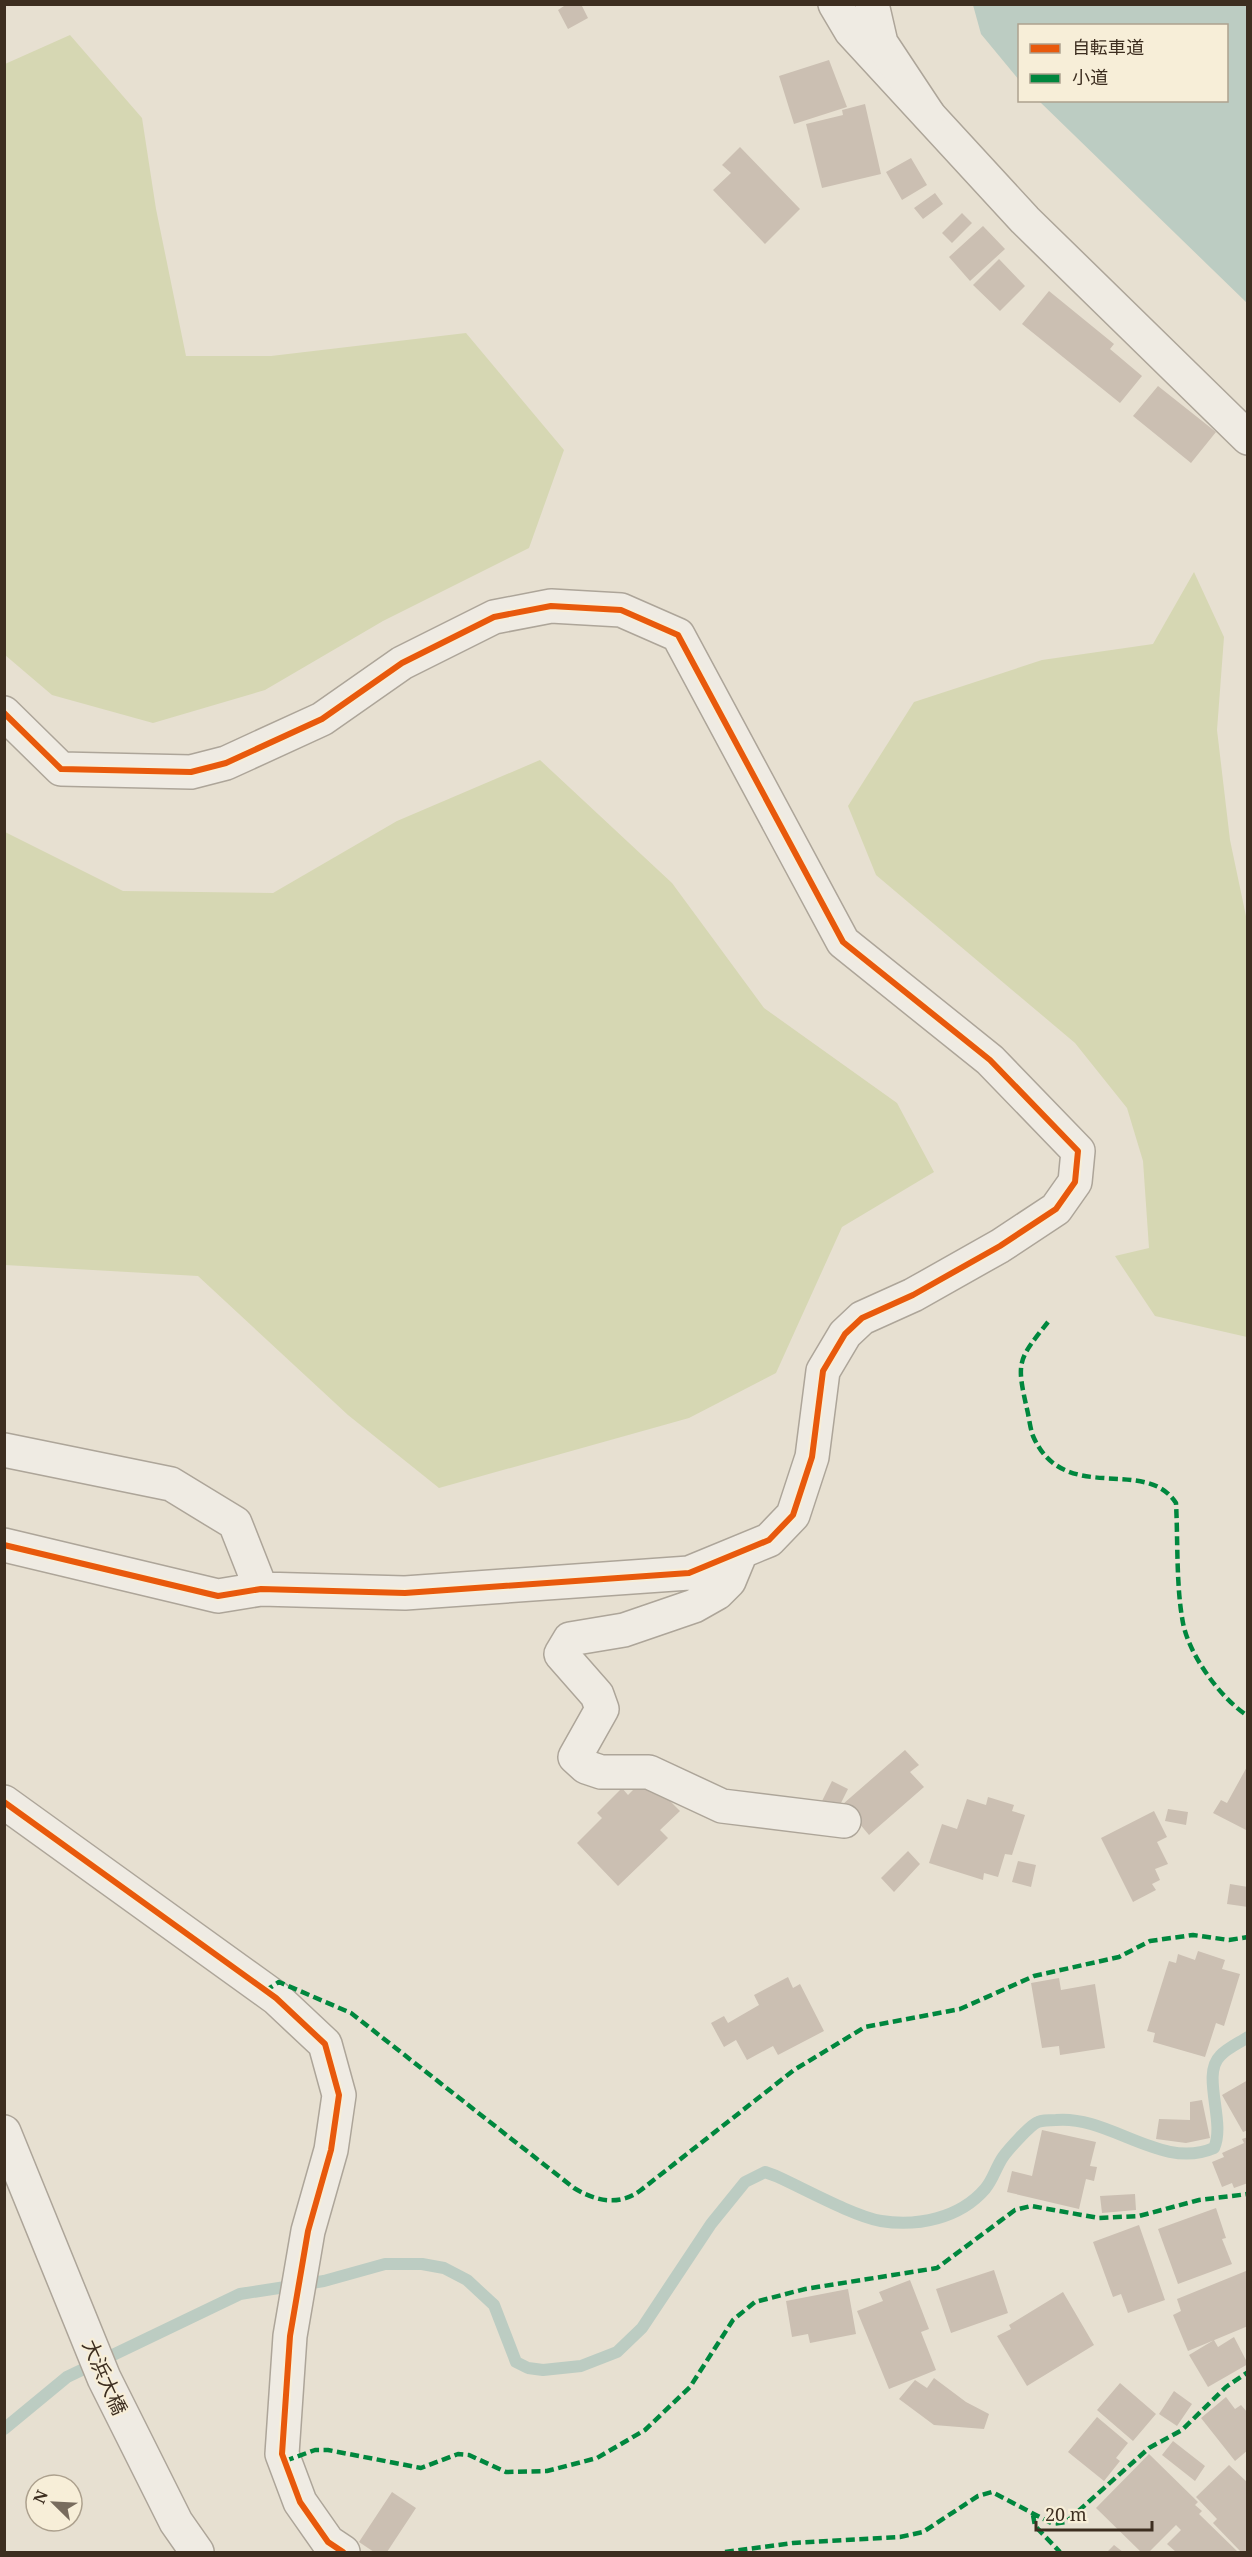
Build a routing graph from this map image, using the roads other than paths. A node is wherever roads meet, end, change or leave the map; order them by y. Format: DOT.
graph roads {
  1 [pos="835,4"];
  2 [pos="872,4"];
  3 [pos="928,114"];
  4 [pos="1248,438"];
  5 [pos="4,713"];
  6 [pos="4,1450"];
  7 [pos="4,1545"];
  8 [pos="741,1552"];
  9 [pos="261,1589"];
  10 [pos="4,1802"];
  11 [pos="844,1821"];
  12 [pos="4,2132"];
  13 [pos="197,2553"];
  14 [pos="343,2553"];
  1 -- 3 [label="street"];
  2 -- 3 [label="street"];
  3 -- 4 [label="street"];
  5 -- 8 [label="street"];
  6 -- 9 [label="street"];
  7 -- 9 [label="street"];
  8 -- 9 [label="street"];
  8 -- 11 [label="street"];
  10 -- 14 [label="street"];
  12 -- 13 [label="street, 大浜大橋"];
}
